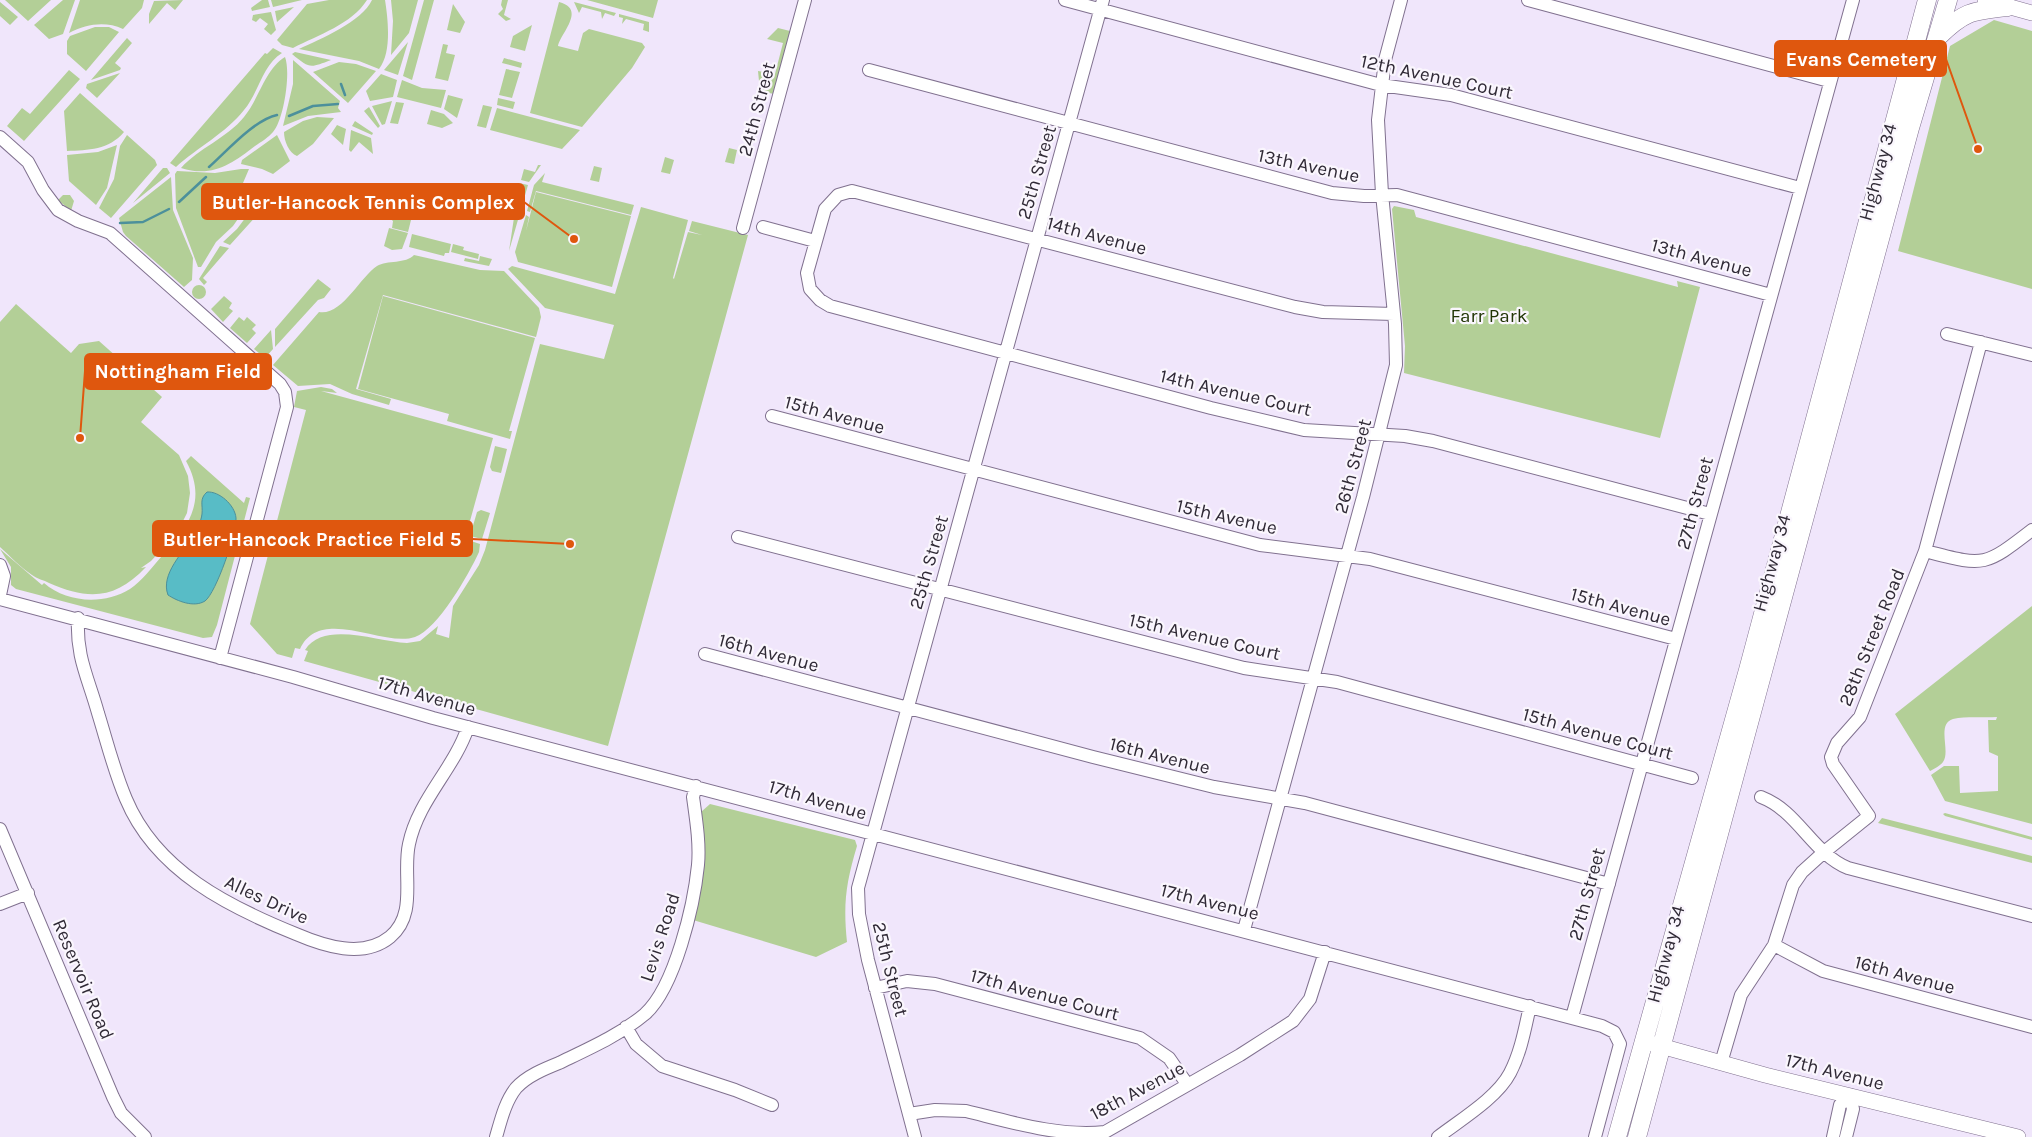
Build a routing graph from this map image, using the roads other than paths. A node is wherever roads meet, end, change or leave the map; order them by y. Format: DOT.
graph roads {
  1 [pos="805,0"];
  2 [pos="1065,0"];
  3 [pos="1402,0"];
  4 [pos="1528,0"];
  5 [pos="1853,0"];
  6 [pos="1914,0"];
  7 [pos="1927,0"];
  8 [pos="1948,0"];
  9 [pos="1985,0"];
  10 [pos="2003,3"];
  11 [pos="1102,5"];
  12 [pos="2032,13"];
  13 [pos="1937,37"];
  14 [pos="1916,41"];
  15 [pos="869,70"];
  16 [pos="1830,80"];
  17 [pos="1381,85"];
  18 [pos="1069,124"];
  19 [pos="0,137"];
  20 [pos="1800,188"];
  21 [pos="1382,194"];
  22 [pos="763,227"];
  23 [pos="744,228"];
  24 [pos="1037,238"];
  25 [pos="815,241"];
  26 [pos="1771,295"];
  27 [pos="1394,314"];
  28 [pos="1947,334"];
  29 [pos="1981,342"];
  30 [pos="1006,352"];
  31 [pos="2032,355"];
  32 [pos="772,416"];
  33 [pos="1380,434"];
  34 [pos="974,470"];
  35 [pos="1710,514"];
  36 [pos="2032,530"];
  37 [pos="738,537"];
  38 [pos="1925,551"];
  39 [pos="1346,556"];
  40 [pos="0,565"];
  41 [pos="939,590"];
  42 [pos="0,597"];
  43 [pos="78,618"];
  44 [pos="1676,639"];
  45 [pos="705,654"];
  46 [pos="220,658"];
  47 [pos="1313,677"];
  48 [pos="908,708"];
  49 [pos="468,727"];
  50 [pos="1642,764"];
  51 [pos="1692,778"];
  52 [pos="696,786"];
  53 [pos="1760,797"];
  54 [pos="1280,798"];
  55 [pos="0,829"];
  56 [pos="872,835"];
  57 [pos="1824,853"];
  58 [pos="1609,884"];
  59 [pos="28,893"];
  60 [pos="0,904"];
  61 [pos="2032,916"];
  62 [pos="1244,930"];
  63 [pos="1774,944"];
  64 [pos="1326,952"];
  65 [pos="875,988"];
  66 [pos="1530,1006"];
  67 [pos="1572,1017"];
  68 [pos="626,1027"];
  69 [pos="2032,1027"];
  70 [pos="1644,1042"];
  71 [pos="1662,1047"];
  72 [pos="1720,1063"];
  73 [pos="1187,1084"];
  74 [pos="1850,1095"];
  75 [pos="772,1106"];
  76 [pos="909,1114"];
  77 [pos="145,1137"];
  78 [pos="496,1137"];
  79 [pos="915,1137"];
  80 [pos="1438,1137"];
  81 [pos="1594,1137"];
  82 [pos="1617,1137"];
  83 [pos="1637,1137"];
  84 [pos="1833,1137"];
  85 [pos="1846,1137"];
  86 [pos="2018,1137"];
  1 -- 23 [label="street, 24th Street"];
  2 -- 11 [label="street, 12th Avenue Court"];
  3 -- 17 [label="street, 26th Street"];
  4 -- 16 [label="street"];
  5 -- 16 [label="street, 27th Street"];
  6 -- 14 [label="highway"];
  7 -- 14 [label="highway, Highway 34"];
  8 -- 13 [label="highway, Highway 34"];
  9 -- 10 [label="main road"];
  10 -- 12 [label="main road"];
  10 -- 13 [label="highway"];
  11 -- 17 [label="street, 12th Avenue Court"];
  11 -- 18 [label="street, 25th Street"];
  13 -- 71 [label="highway, Highway 34"];
  14 -- 70 [label="highway, Highway 34"];
  15 -- 18 [label="street, 13th Avenue"];
  16 -- 20 [label="street, 27th Street"];
  17 -- 20 [label="street, 12th Avenue Court"];
  17 -- 21 [label="street, 26th Street"];
  18 -- 21 [label="street, 13th Avenue"];
  18 -- 24 [label="street, 25th Street"];
  19 -- 46 [label="street"];
  20 -- 26 [label="street, 27th Street"];
  21 -- 26 [label="street, 13th Avenue"];
  21 -- 27 [label="street, 26th Street"];
  22 -- 25 [label="street"];
  24 -- 25 [label="street, 14th Avenue"];
  24 -- 27 [label="street, 14th Avenue"];
  24 -- 30 [label="street, 25th Street"];
  25 -- 30 [label="street, 14th Avenue Court"];
  26 -- 35 [label="street, 27th Street"];
  27 -- 33 [label="street, 26th Street"];
  28 -- 29 [label="street"];
  29 -- 31 [label="street"];
  29 -- 38 [label="street, 28th Street Road"];
  30 -- 33 [label="street, 14th Avenue Court"];
  30 -- 34 [label="street, 25th Street"];
  32 -- 34 [label="street, 15th Avenue"];
  33 -- 35 [label="street, 14th Avenue Court"];
  33 -- 39 [label="street, 26th Street"];
  34 -- 39 [label="street, 15th Avenue"];
  34 -- 41 [label="street, 25th Street"];
  35 -- 44 [label="street, 27th Street"];
  36 -- 38 [label="street"];
  37 -- 41 [label="street, 15th Avenue Court"];
  38 -- 57 [label="street, 28th Street Road"];
  39 -- 44 [label="street, 15th Avenue"];
  39 -- 47 [label="street, 26th Street"];
  40 -- 42 [label="street, 17th Avenue"];
  41 -- 47 [label="street, 15th Avenue Court"];
  41 -- 48 [label="street, 25th Street"];
  42 -- 43 [label="street, 17th Avenue"];
  43 -- 46 [label="street, 17th Avenue"];
  43 -- 49 [label="street, Alles Drive"];
  44 -- 50 [label="street, 27th Street"];
  45 -- 48 [label="street, 16th Avenue"];
  46 -- 49 [label="street, 17th Avenue"];
  47 -- 50 [label="street, 15th Avenue Court"];
  47 -- 54 [label="street, 26th Street"];
  48 -- 54 [label="street, 16th Avenue"];
  48 -- 56 [label="street, 25th Street"];
  49 -- 52 [label="street, 17th Avenue"];
  50 -- 51 [label="street, 15th Avenue Court"];
  50 -- 58 [label="street, 27th Street"];
  52 -- 56 [label="street, 17th Avenue"];
  52 -- 68 [label="street, Levis Road"];
  53 -- 57 [label="street"];
  54 -- 58 [label="street, 16th Avenue"];
  54 -- 62 [label="street, 26th Street"];
  55 -- 59 [label="street, Reservoir Road"];
  56 -- 62 [label="street, 17th Avenue"];
  56 -- 65 [label="street, 25th Street"];
  57 -- 61 [label="street"];
  57 -- 63 [label="street, 28th Street Road"];
  58 -- 67 [label="street, 27th Street"];
  59 -- 60 [label="street"];
  59 -- 77 [label="street, Reservoir Road"];
  62 -- 64 [label="street, 17th Avenue"];
  63 -- 69 [label="street, 16th Avenue"];
  63 -- 72 [label="street, 28th Street Road"];
  64 -- 66 [label="street, 17th Avenue"];
  64 -- 73 [label="street, 18th Avenue"];
  65 -- 73 [label="street, 17th Avenue Court"];
  65 -- 76 [label="street, 25th Street"];
  66 -- 67 [label="street, 17th Avenue"];
  66 -- 80 [label="street"];
  67 -- 81 [label="street, 17th Avenue"];
  68 -- 75 [label="street"];
  68 -- 78 [label="street, Levis Road"];
  70 -- 71 [label="main road, 17th Avenue"];
  70 -- 82 [label="highway, Highway 34"];
  71 -- 72 [label="main road, 17th Avenue"];
  71 -- 83 [label="highway, Highway 34"];
  72 -- 74 [label="main road, 17th Avenue"];
  73 -- 76 [label="street, 18th Avenue"];
  74 -- 84 [label="street"];
  74 -- 85 [label="street"];
  74 -- 86 [label="main road, 17th Avenue"];
  76 -- 79 [label="street, 25th Street"];
}
